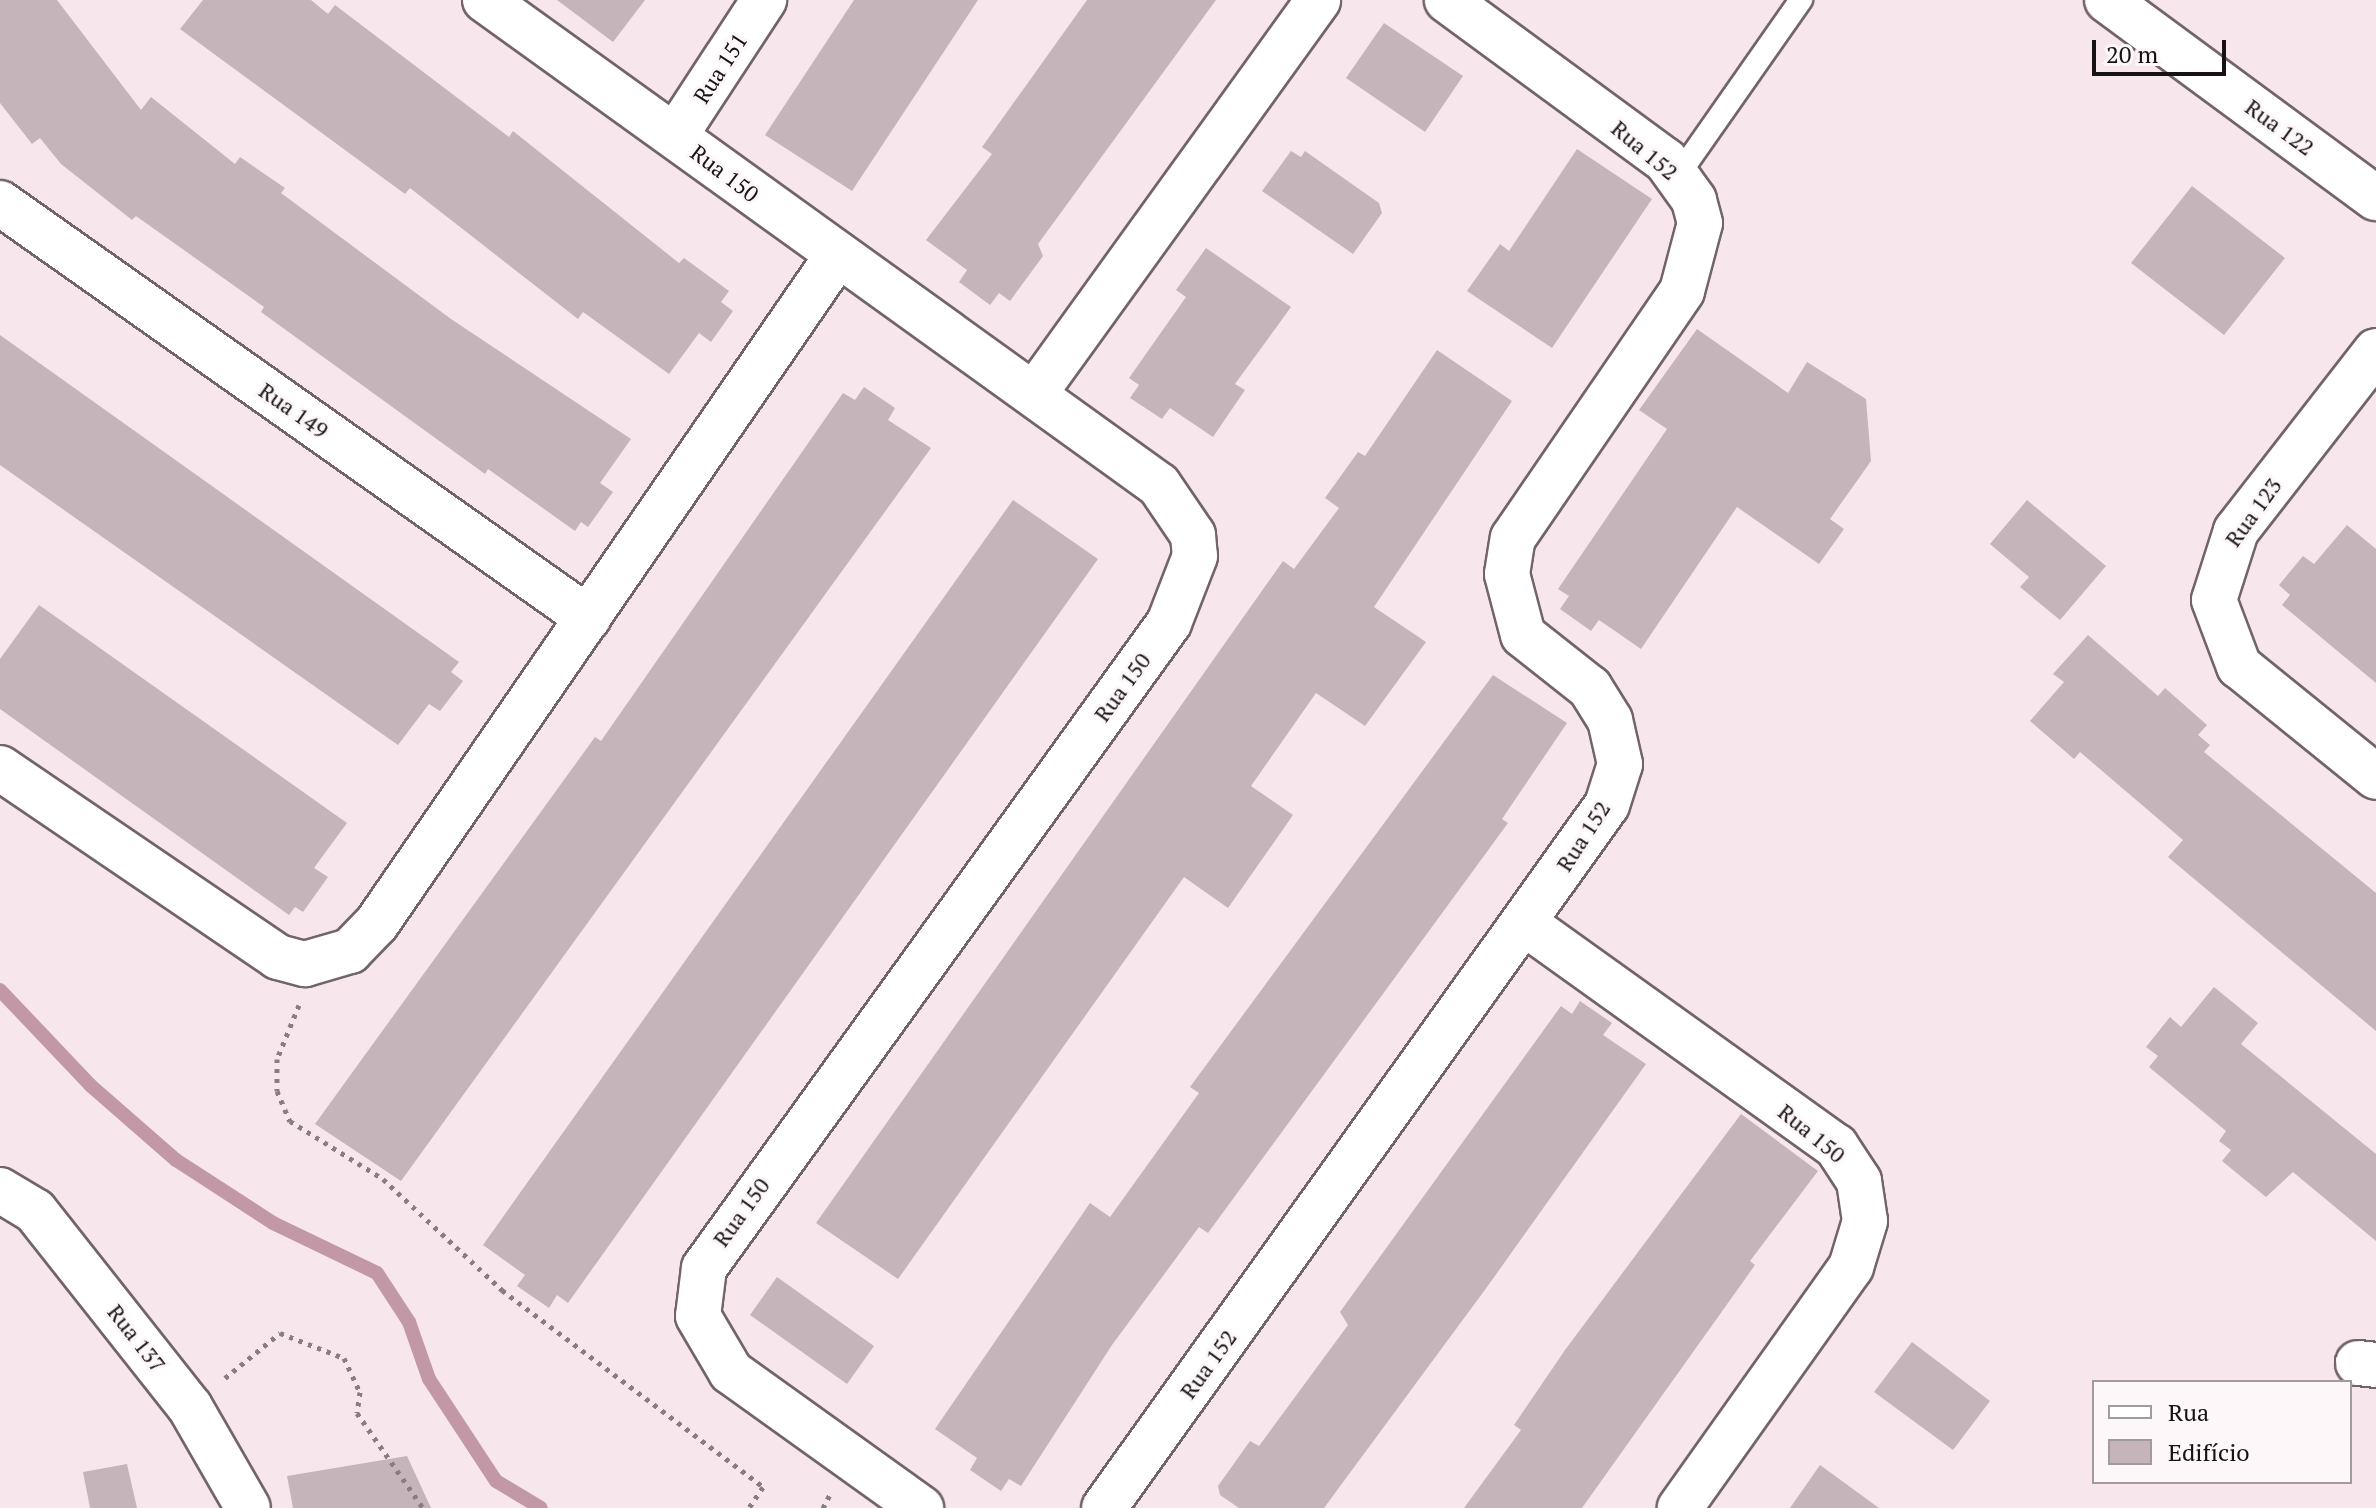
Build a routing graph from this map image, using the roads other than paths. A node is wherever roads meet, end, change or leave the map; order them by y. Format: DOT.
graph roads {
  1 [pos="485,0"];
  2 [pos="764,0"];
  3 [pos="1318,0"];
  4 [pos="1447,0"];
  5 [pos="1801,0"];
  6 [pos="2107,0"];
  7 [pos="675,136"];
  8 [pos="1679,174"];
  9 [pos="2376,198"];
  10 [pos="0,203"];
  11 [pos="837,256"];
  12 [pos="2376,351"];
  13 [pos="1035,393"];
  14 [pos="588,618"];
  15 [pos="0,768"];
  16 [pos="2376,777"];
  17 [pos="1524,923"];
  18 [pos="0,1190"];
  19 [pos="248,1508"];
  20 [pos="921,1508"];
  21 [pos="1104,1508"];
  22 [pos="1680,1508"];
  1 -- 7 [label="street, Rua 150"];
  2 -- 7 [label="street, Rua 151"];
  3 -- 13 [label="street"];
  4 -- 8 [label="street, Rua 152"];
  5 -- 8 [label="lane"];
  6 -- 9 [label="street, Rua 122"];
  7 -- 11 [label="street, Rua 150"];
  8 -- 17 [label="street, Rua 152"];
  10 -- 14 [label="street, Rua 149"];
  11 -- 13 [label="street, Rua 150"];
  11 -- 14 [label="street"];
  12 -- 16 [label="street, Rua 123"];
  13 -- 20 [label="street, Rua 150"];
  14 -- 15 [label="street"];
  17 -- 21 [label="street, Rua 152"];
  17 -- 22 [label="street, Rua 150"];
  18 -- 19 [label="street, Rua 137"];
}
